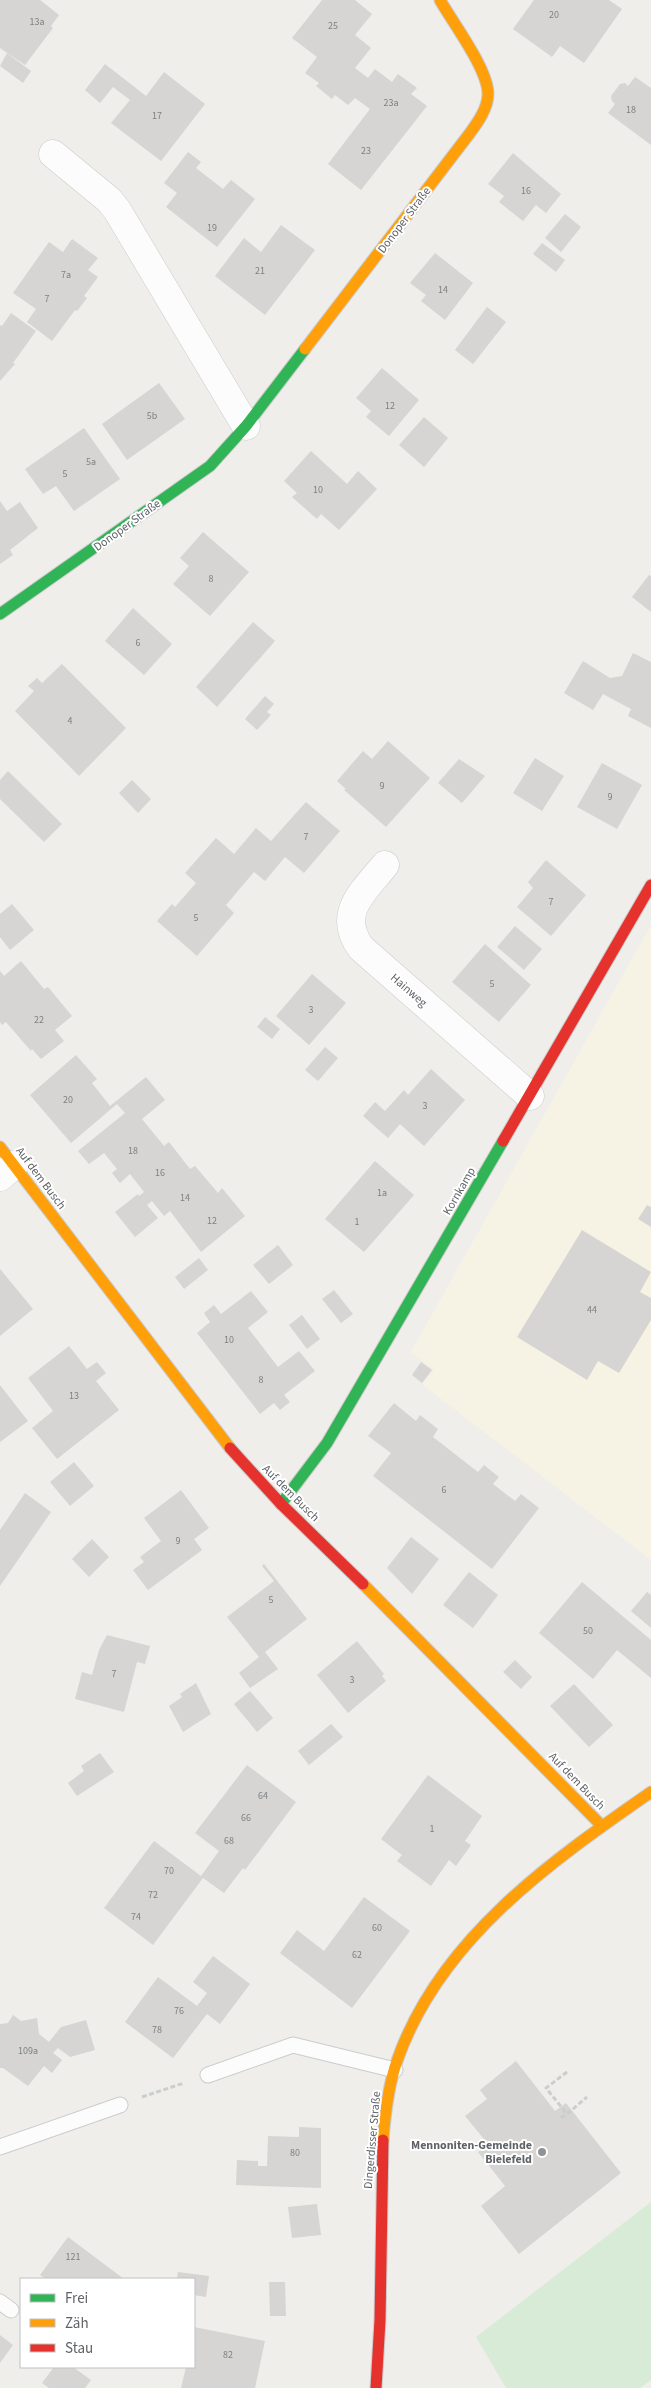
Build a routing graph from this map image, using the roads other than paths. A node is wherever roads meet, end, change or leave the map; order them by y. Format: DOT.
graph roads {
  1 [pos="440,0"];
  2 [pos="53,154"];
  3 [pos="246,426"];
  4 [pos="0,614"];
  5 [pos="385,865"];
  6 [pos="651,885"];
  7 [pos="530,1096"];
  8 [pos="5,1163"];
  9 [pos="281,1504"];
  10 [pos="651,1792"];
  11 [pos="602,1826"];
  12 [pos="395,2070"];
  13 [pos="208,2075"];
  14 [pos="120,2105"];
  15 [pos="0,2147"];
  16 [pos="376,2388"];
  1 -- 3 [label="street, Donoper Straße"];
  2 -- 3 [label="street"];
  3 -- 4 [label="street, Donoper Straße"];
  5 -- 7 [label="street, Hainweg"];
  6 -- 7 [label="street, Kornkamp"];
  7 -- 9 [label="street, Kornkamp"];
  8 -- 9 [label="street, Auf dem Busch"];
  9 -- 11 [label="street, Auf dem Busch"];
  10 -- 11 [label="street, Dingerdisser Straße"];
  11 -- 12 [label="street, Dingerdisser Straße"];
  12 -- 13 [label="lane"];
  12 -- 16 [label="street, Dingerdisser Straße"];
  14 -- 15 [label="lane"];
}
